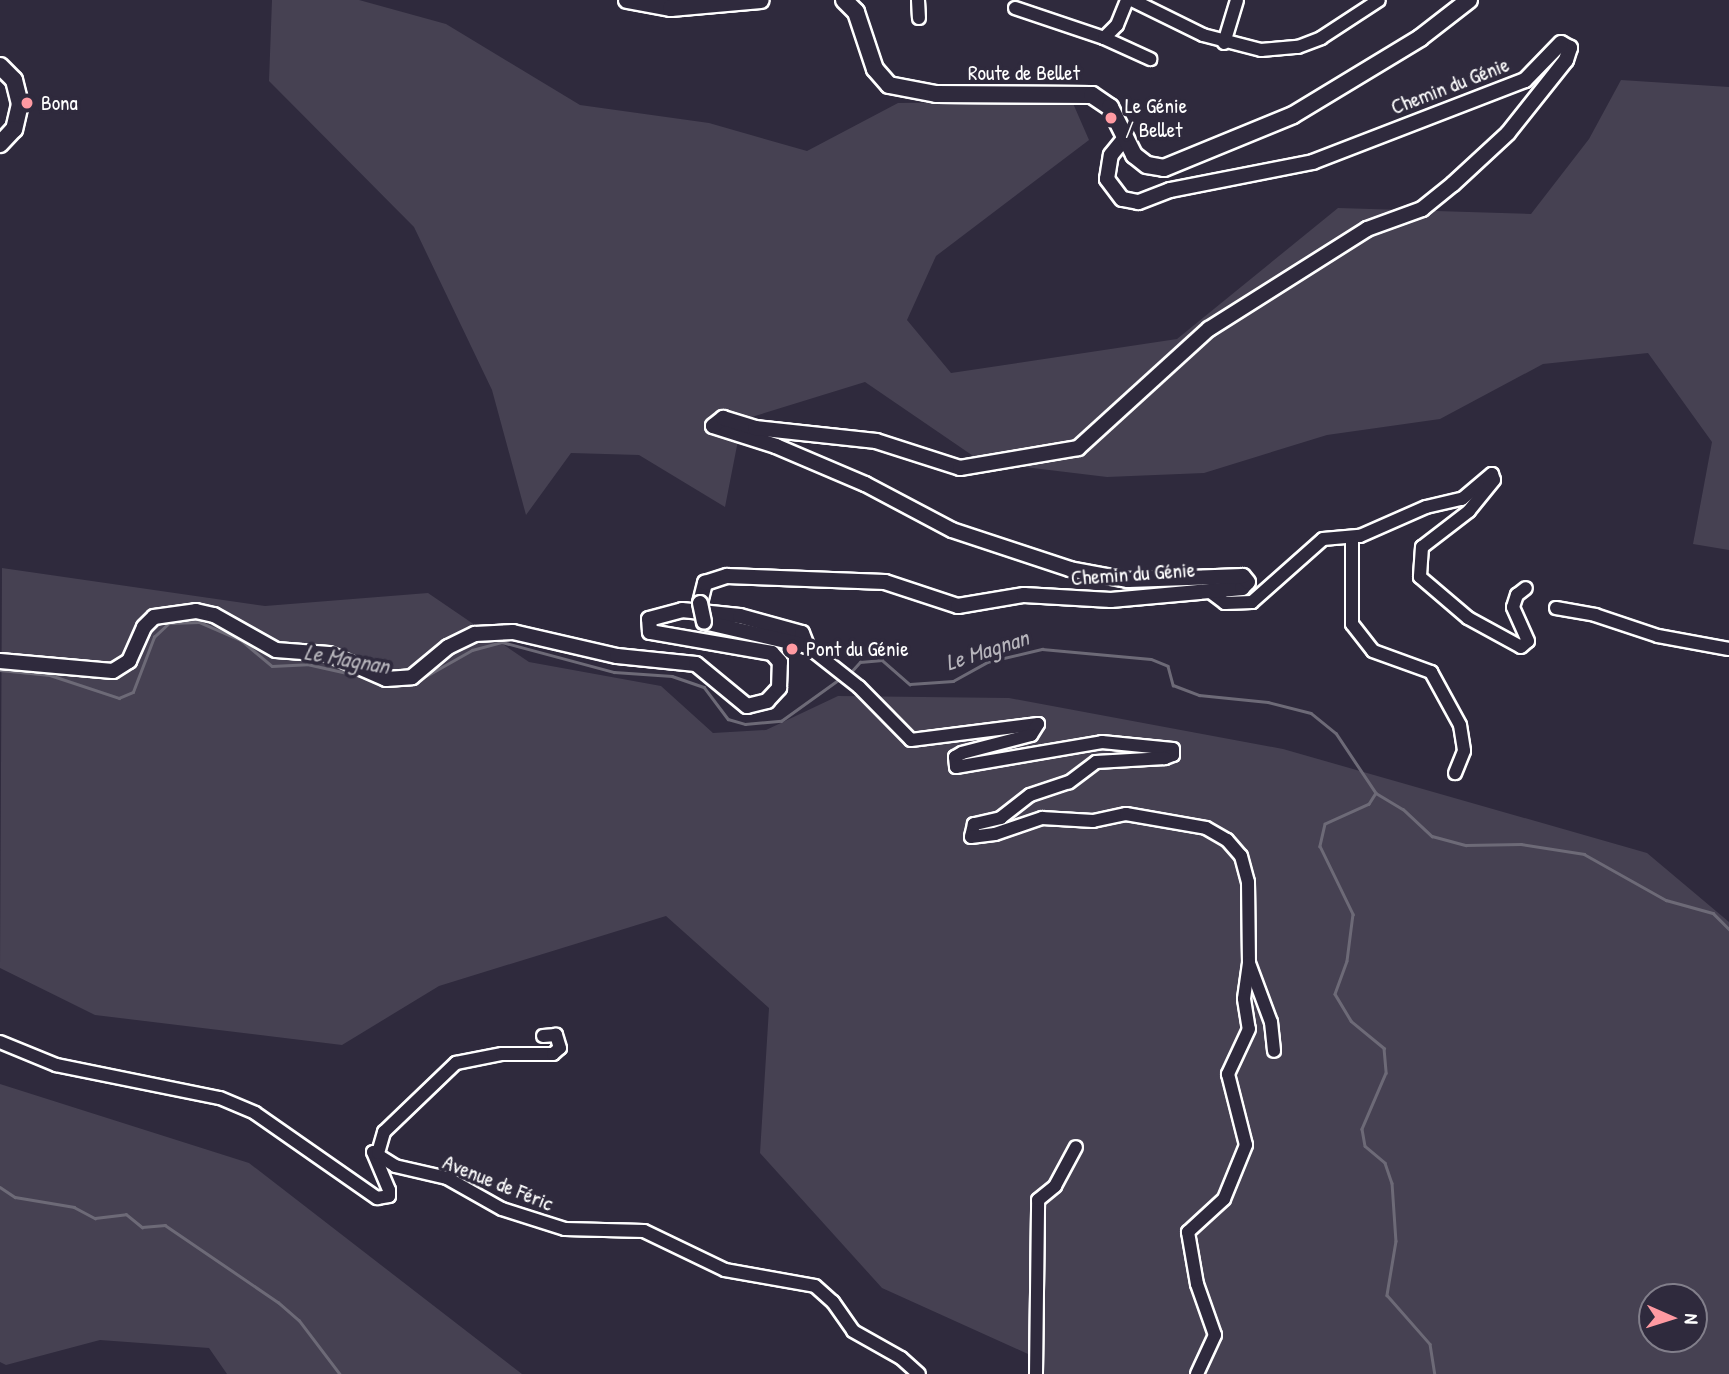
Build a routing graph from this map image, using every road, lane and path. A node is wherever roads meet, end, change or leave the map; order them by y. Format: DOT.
graph roads {
  1 [pos="627,0"];
  2 [pos="761,0"];
  3 [pos="844,0"];
  4 [pos="918,0"];
  5 [pos="1130,0"];
  6 [pos="1237,0"];
  7 [pos="1379,0"];
  8 [pos="1469,0"];
  9 [pos="1015,8"];
  10 [pos="919,18"];
  11 [pos="1104,38"];
  12 [pos="1224,43"];
  13 [pos="1150,59"];
  14 [pos="0,66"];
  15 [pos="1123,140"];
  16 [pos="0,144"];
  17 [pos="1352,537"];
  18 [pos="1526,588"];
  19 [pos="1209,591"];
  20 [pos="1556,608"];
  21 [pos="807,646"];
  22 [pos="1729,649"];
  23 [pos="0,661"];
  24 [pos="1455,774"];
  25 [pos="1249,963"];
  26 [pos="543,1036"];
  27 [pos="0,1042"];
  28 [pos="1274,1051"];
  29 [pos="1076,1147"];
  30 [pos="378,1153"];
  31 [pos="919,1374"];
  32 [pos="1036,1374"];
  33 [pos="1197,1374"];
  1 -- 2 [label="main road"];
  3 -- 15 [label="main road, Route de Bellet"];
  4 -- 10 [label="street"];
  5 -- 11 [label="street"];
  5 -- 12 [label="street"];
  6 -- 12 [label="street"];
  7 -- 12 [label="street"];
  8 -- 15 [label="main road, Route de Bellet"];
  9 -- 11 [label="street"];
  11 -- 13 [label="street"];
  14 -- 16 [label="main road"];
  15 -- 19 [label="street, Chemin du Génie"];
  17 -- 18 [label="street"];
  17 -- 19 [label="street"];
  17 -- 24 [label="street"];
  19 -- 21 [label="street, Chemin du Génie, bridge"];
  20 -- 22 [label="street"];
  21 -- 23 [label="street"];
  21 -- 25 [label="street, Chemin du Génie"];
  25 -- 28 [label="street"];
  25 -- 33 [label="street, Chemin du Génie"];
  26 -- 30 [label="street"];
  27 -- 30 [label="street"];
  29 -- 32 [label="street"];
  30 -- 31 [label="street, Avenue de Féric"];
}
